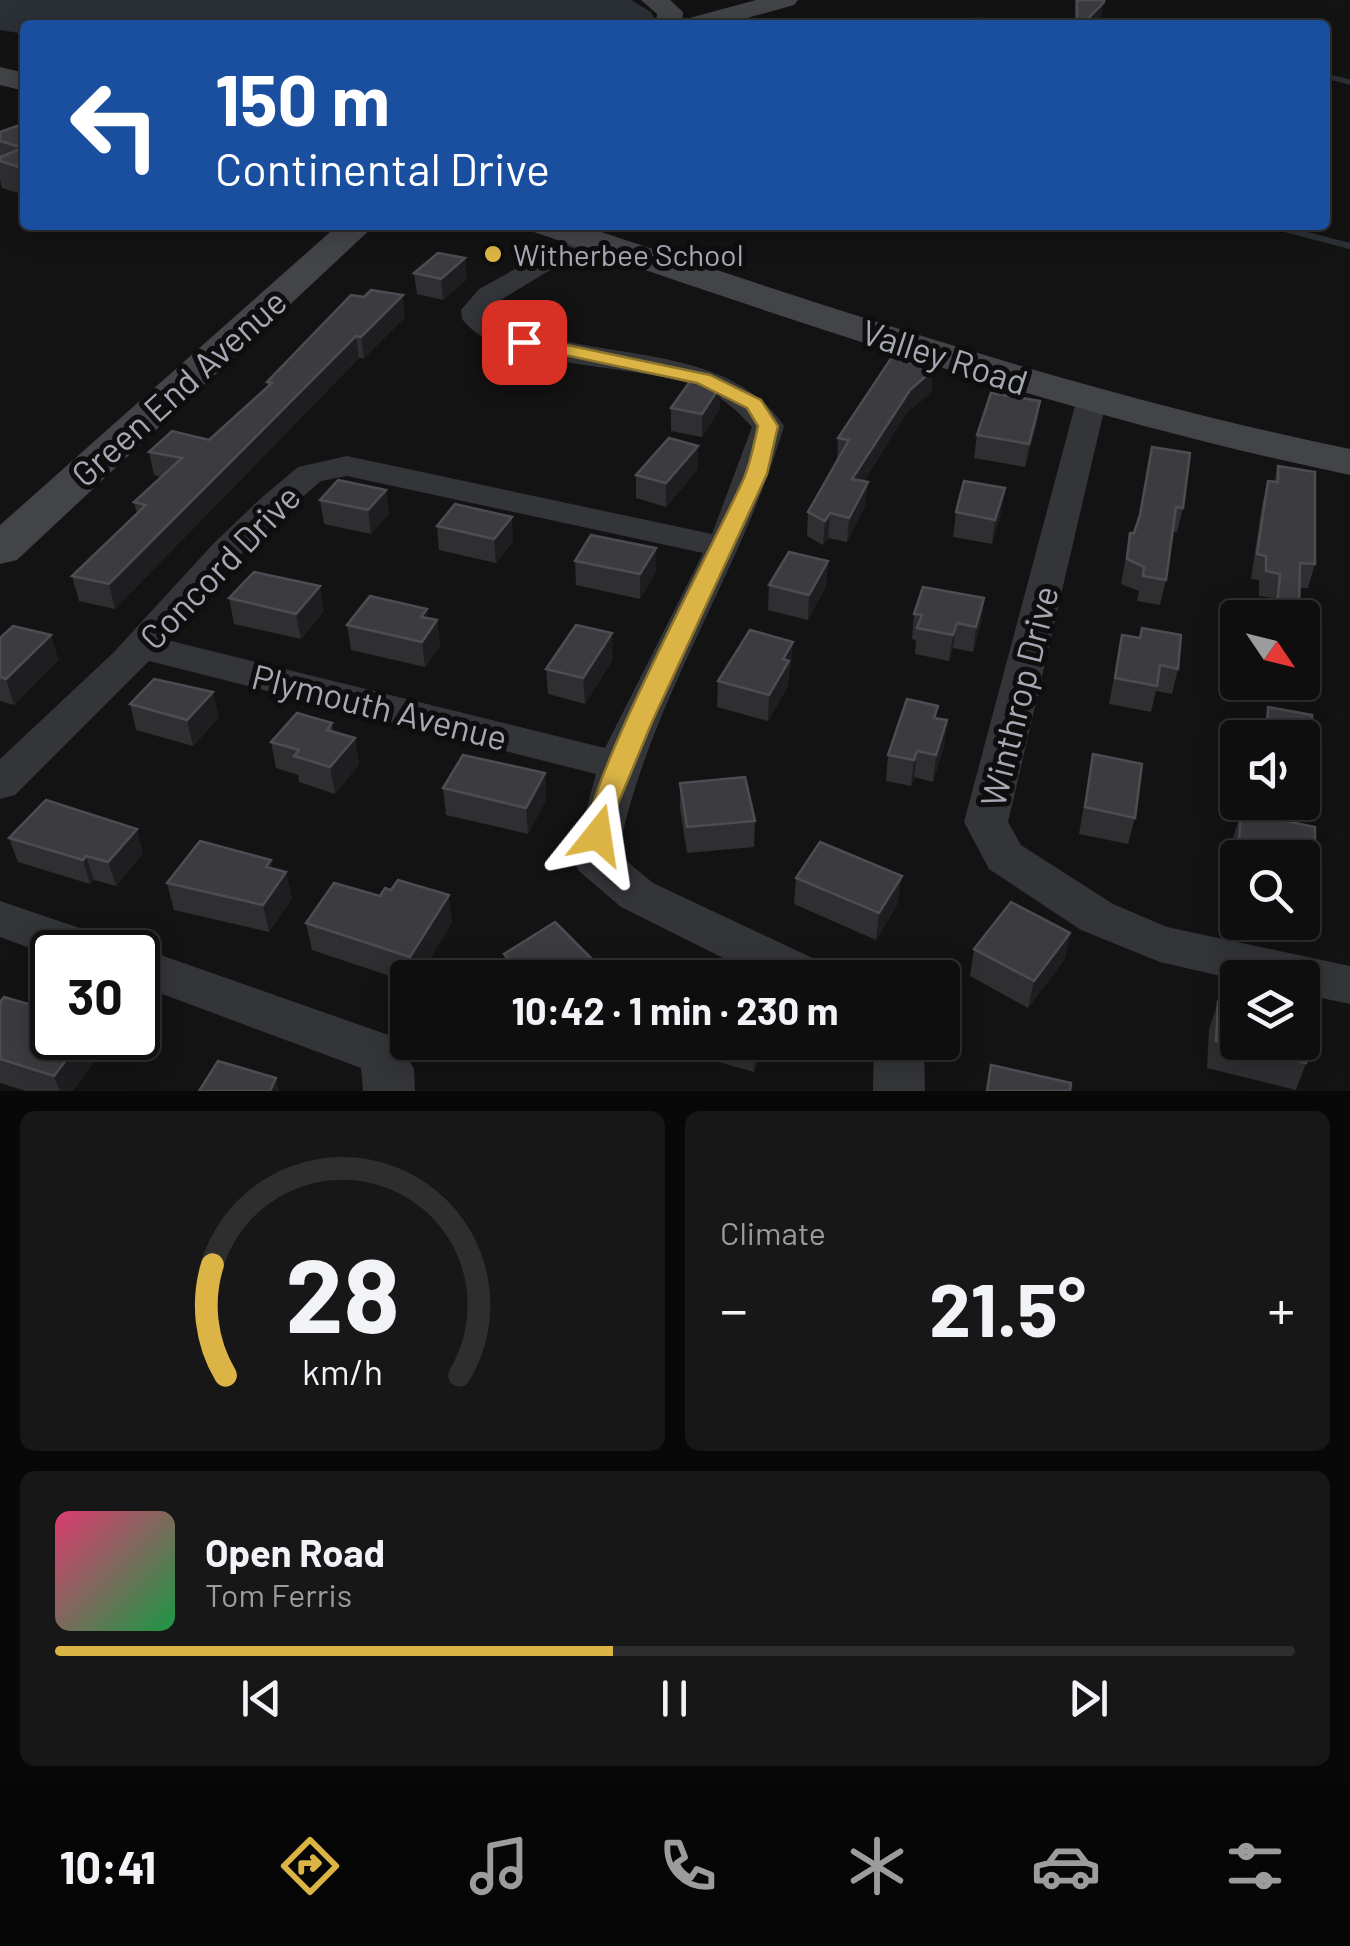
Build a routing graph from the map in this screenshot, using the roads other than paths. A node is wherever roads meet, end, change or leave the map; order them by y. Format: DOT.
graph roads {
  1 [pos="654,0"];
  2 [pos="668,0"];
  3 [pos="784,0"];
  4 [pos="737,12"];
  5 [pos="669,20"];
  6 [pos="709,20"];
  7 [pos="352,230"];
  8 [pos="561,230"];
  9 [pos="586,238"];
  10 [pos="1091,402"];
  11 [pos="1350,462"];
  12 [pos="721,546"];
  13 [pos="0,550"];
  14 [pos="140,646"];
  15 [pos="620,766"];
  16 [pos="0,784"];
  17 [pos="0,919"];
  18 [pos="32,930"];
  19 [pos="771,960"];
  20 [pos="160,974"];
  21 [pos="1350,985"];
  22 [pos="899,1060"];
  23 [pos="389,1091"];
  24 [pos="900,1091"];
  1 -- 5 [label="main road"];
  2 -- 4 [label="main road"];
  3 -- 4 [label="main road"];
  4 -- 6 [label="main road"];
  7 -- 13 [label="main road, Green End Avenue"];
  8 -- 9 [label="main road, Valley Road"];
  9 -- 10 [label="main road, Valley Road"];
  9 -- 12 [label="street"];
  10 -- 11 [label="main road, Valley Road"];
  10 -- 21 [label="street, Winthrop Drive"];
  12 -- 14 [label="street, Concord Drive"];
  12 -- 15 [label="street"];
  14 -- 15 [label="street, Plymouth Avenue"];
  14 -- 16 [label="street, Concord Drive"];
  15 -- 19 [label="street"];
  17 -- 18 [label="street"];
  20 -- 23 [label="street"];
  22 -- 24 [label="street"];
}
